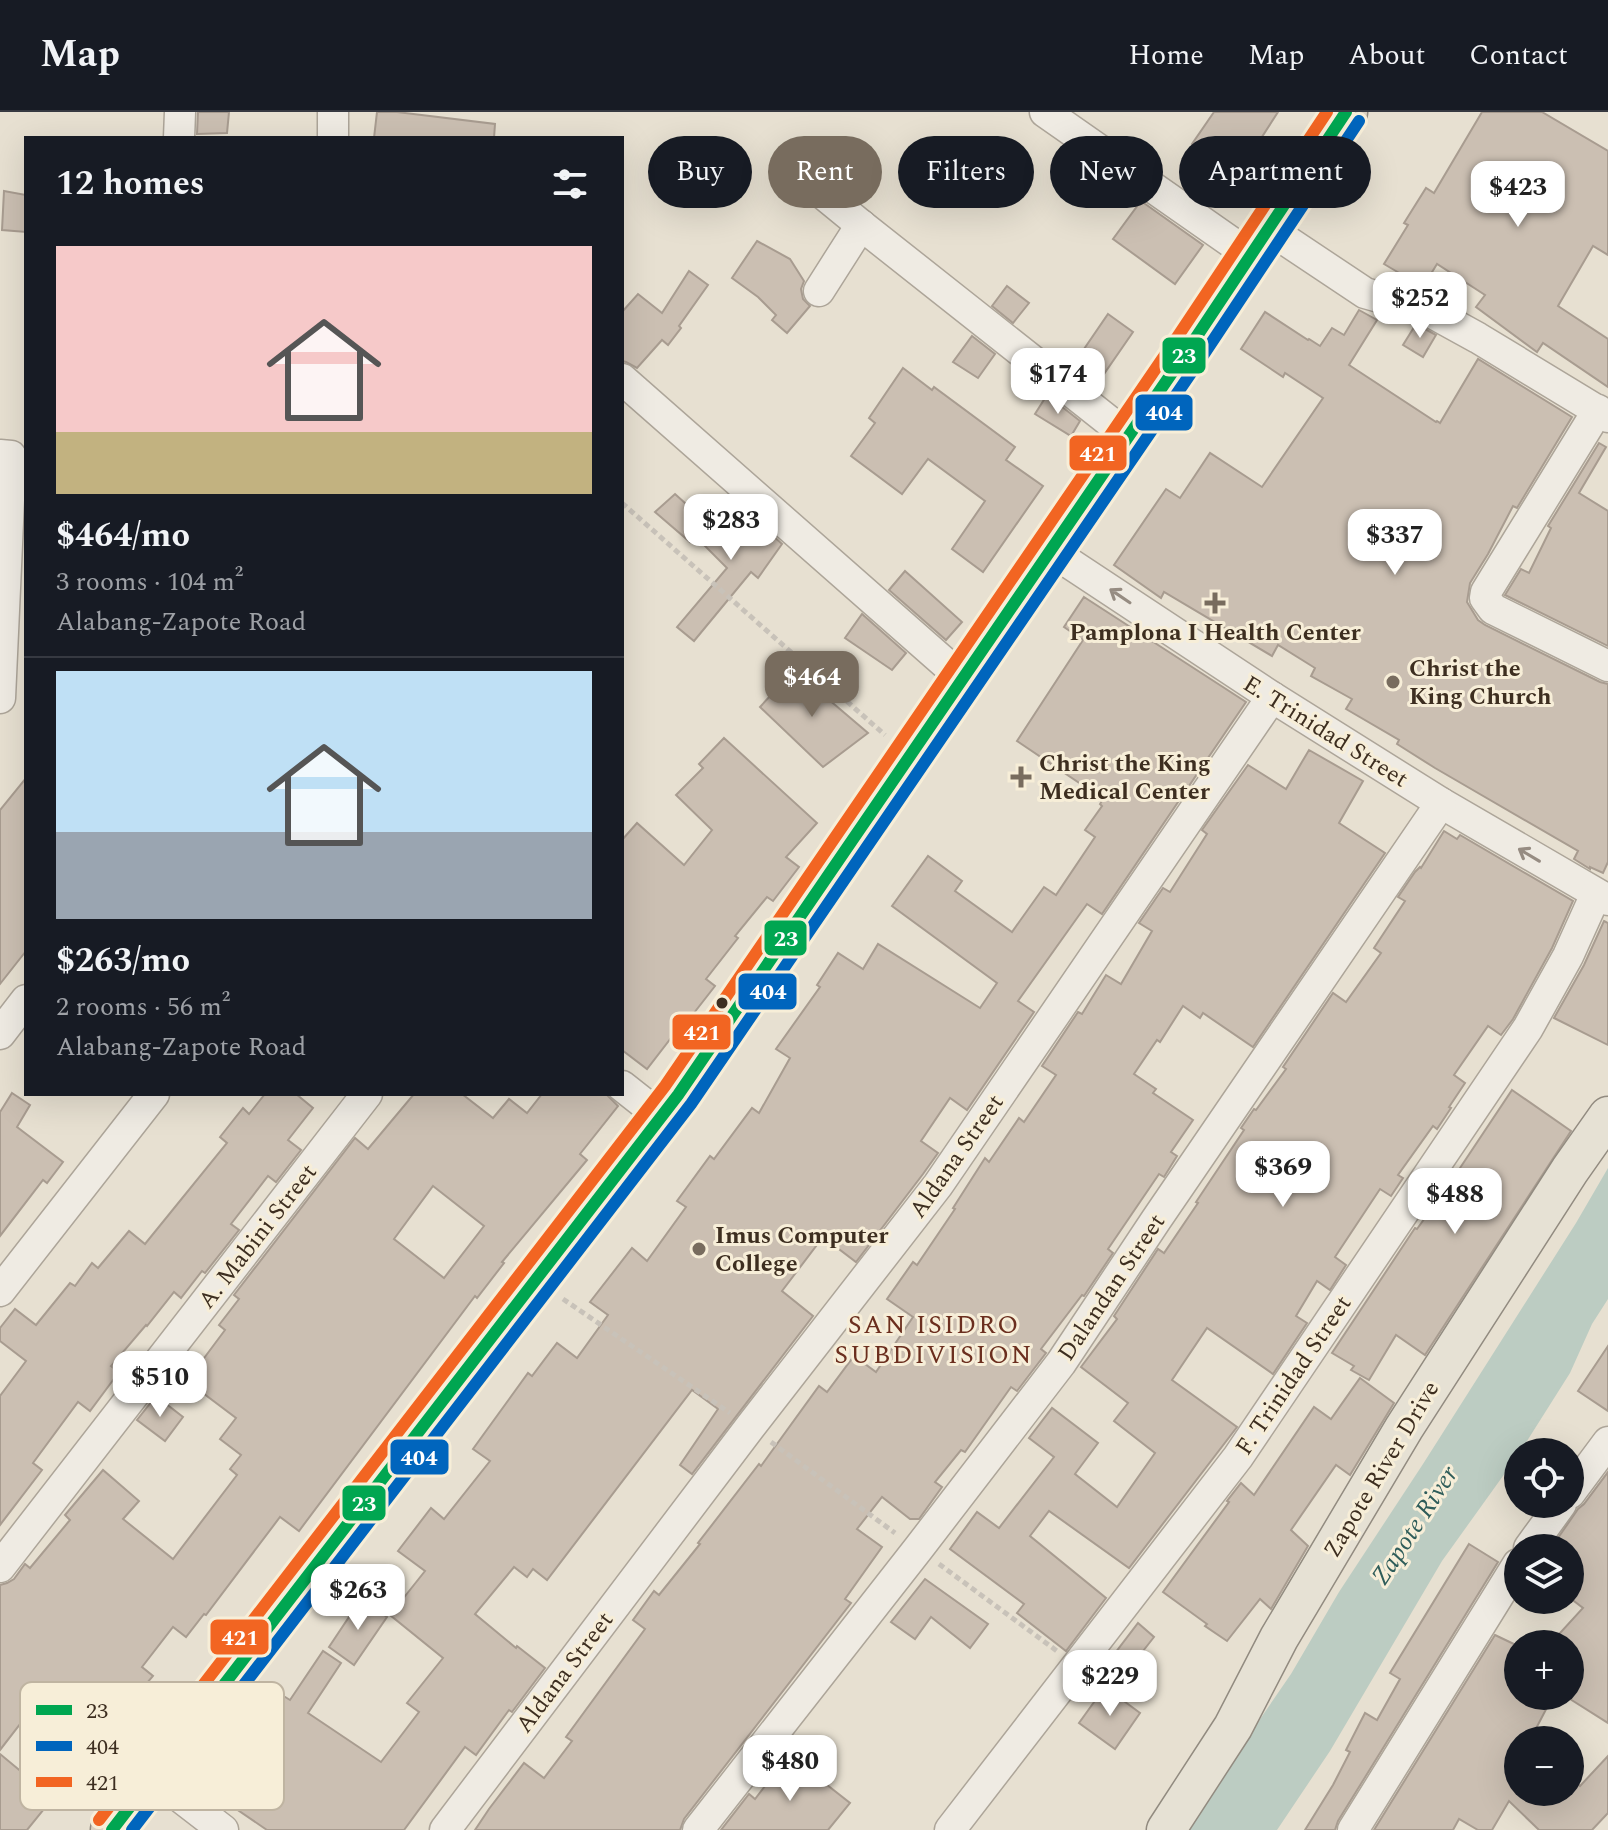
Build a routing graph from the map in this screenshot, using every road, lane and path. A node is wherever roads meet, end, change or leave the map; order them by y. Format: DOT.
graph roads {
  1 [pos="180,112"];
  2 [pos="333,112"];
  3 [pos="1045,112"];
  4 [pos="1346,112"];
  5 [pos="179,136"];
  6 [pos="333,136"];
  7 [pos="840,208"];
  8 [pos="861,225"];
  9 [pos="1260,243"];
  10 [pos="819,291"];
  11 [pos="624,381"];
  12 [pos="1603,414"];
  13 [pos="1129,437"];
  14 [pos="0,455"];
  15 [pos="624,505"];
  16 [pos="1051,551"];
  17 [pos="1608,666"];
  18 [pos="963,679"];
  19 [pos="1272,697"];
  20 [pos="0,698"];
  21 [pos="910,757"];
  22 [pos="1441,803"];
  23 [pos="1602,897"];
  24 [pos="24,1003"];
  25 [pos="0,1034"];
  26 [pos="624,1088"];
  27 [pos="152,1096"];
  28 [pos="365,1096"];
  29 [pos="660,1116"];
  30 [pos="1608,1116"];
  31 [pos="536,1281"];
  32 [pos="0,1291"];
  33 [pos="750,1427"];
  34 [pos="1608,1442"];
  35 [pos="1584,1474"];
  36 [pos="918,1549"];
  37 [pos="0,1567"];
  38 [pos="1504,1587"];
  39 [pos="1078,1667"];
  40 [pos="226,1682"];
  41 [pos="127,1810"];
  42 [pos="197,1810"];
  43 [pos="112,1830"];
  44 [pos="223,1830"];
  45 [pos="445,1830"];
  46 [pos="698,1830"];
  47 [pos="950,1830"];
  48 [pos="1166,1830"];
  49 [pos="1353,1830"];
  1 -- 5 [label="street"];
  2 -- 6 [label="street"];
  3 -- 9 [label="street"];
  4 -- 9 [label="highway"];
  7 -- 8 [label="street"];
  8 -- 10 [label="street"];
  8 -- 13 [label="street"];
  9 -- 12 [label="street"];
  9 -- 13 [label="highway"];
  11 -- 18 [label="street"];
  12 -- 17 [label="street"];
  13 -- 16 [label="highway"];
  14 -- 20 [label="street"];
  15 -- 21 [label="path"];
  16 -- 18 [label="highway"];
  19 -- 16 [label="street, E. Trinidad Street, one-way"];
  18 -- 21 [label="highway"];
  19 -- 22 [label="street, E. Trinidad Street"];
  19 -- 33 [label="street, Aldana Street"];
  21 -- 29 [label="highway"];
  23 -- 22 [label="street, E. Trinidad Street, one-way"];
  22 -- 36 [label="street, Dalandan Street"];
  23 -- 39 [label="street, F. Trinidad Street"];
  24 -- 25 [label="street"];
  26 -- 29 [label="street"];
  27 -- 32 [label="street"];
  28 -- 37 [label="street, A. Mabini Street"];
  29 -- 31 [label="highway"];
  30 -- 48 [label="main road, Zapote River Drive"];
  31 -- 33 [label="path"];
  31 -- 40 [label="highway"];
  33 -- 36 [label="path"];
  33 -- 45 [label="street, Aldana Street"];
  34 -- 35 [label="street"];
  36 -- 39 [label="path"];
  36 -- 46 [label="street, Dalandan Street"];
  38 -- 49 [label="street"];
  39 -- 47 [label="street, F. Trinidad Street"];
  41 -- 43 [label="highway"];
  42 -- 44 [label="street"];
}
